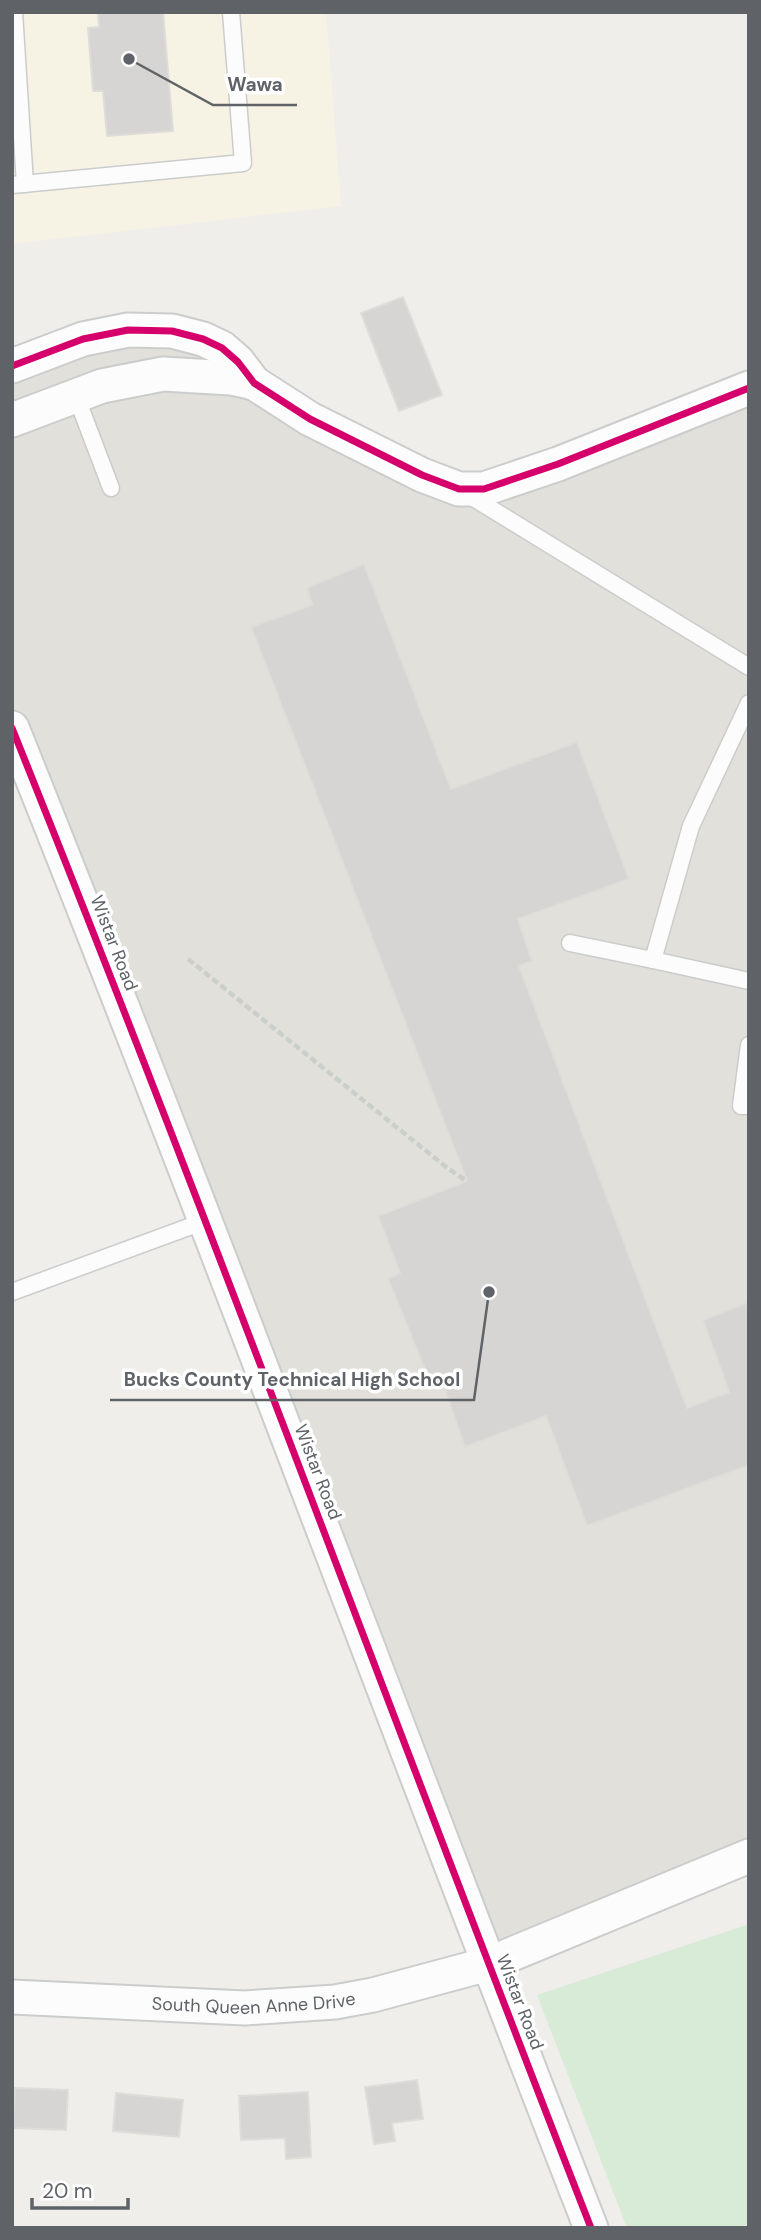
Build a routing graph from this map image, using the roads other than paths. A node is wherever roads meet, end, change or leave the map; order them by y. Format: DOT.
graph roads {
  1 [pos="14,12"];
  2 [pos="231,12"];
  3 [pos="19,185"];
  4 [pos="12,366"];
  5 [pos="254,383"];
  6 [pos="749,388"];
  7 [pos="76,396"];
  8 [pos="12,420"];
  9 [pos="111,488"];
  10 [pos="459,489"];
  11 [pos="749,667"];
  12 [pos="749,703"];
  13 [pos="12,728"];
  14 [pos="570,943"];
  15 [pos="653,960"];
  16 [pos="749,981"];
  17 [pos="749,1045"];
  18 [pos="749,1106"];
  19 [pos="205,1221"];
  20 [pos="12,1292"];
  21 [pos="749,1856"];
  22 [pos="488,1964"];
  23 [pos="12,1997"];
  24 [pos="592,2228"];
  1 -- 3 [label="lane"];
  2 -- 3 [label="lane"];
  4 -- 5 [label="street"];
  5 -- 7 [label="street"];
  5 -- 10 [label="street"];
  6 -- 10 [label="street"];
  7 -- 8 [label="street"];
  7 -- 9 [label="lane"];
  10 -- 11 [label="lane"];
  12 -- 15 [label="lane"];
  13 -- 19 [label="street, Wistar Road"];
  14 -- 15 [label="lane"];
  15 -- 16 [label="lane"];
  17 -- 18 [label="lane"];
  19 -- 20 [label="lane"];
  19 -- 22 [label="street, Wistar Road"];
  21 -- 22 [label="street, South Queen Anne Drive"];
  22 -- 23 [label="street, South Queen Anne Drive"];
  22 -- 24 [label="street, Wistar Road"];
}
